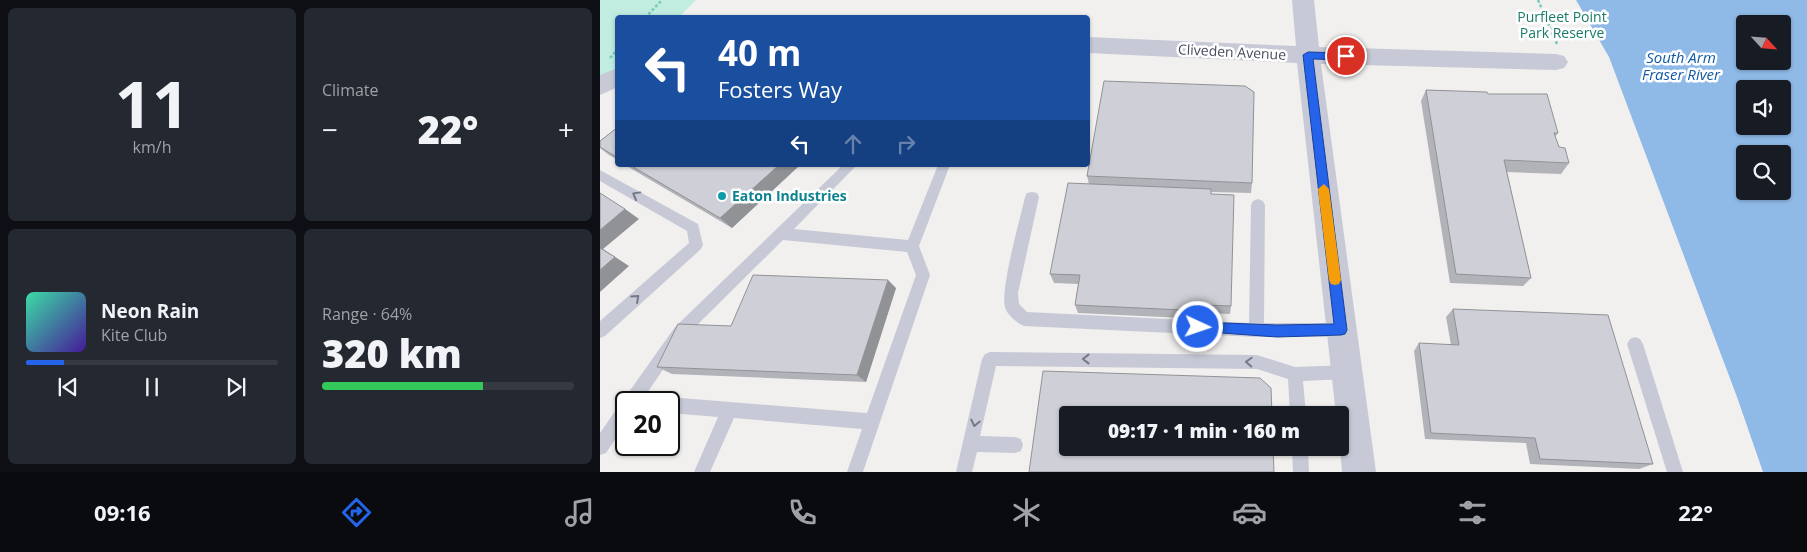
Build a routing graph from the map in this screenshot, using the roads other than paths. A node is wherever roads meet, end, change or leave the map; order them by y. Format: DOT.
graph roads {
  1 [pos="1303,0"];
  2 [pos="1090,45"];
  3 [pos="1308,55"];
  4 [pos="1556,62"];
  5 [pos="615,78"];
  6 [pos="600,86"];
  7 [pos="849,167"];
  8 [pos="943,167"];
  9 [pos="600,175"];
  10 [pos="1032,197"];
  11 [pos="1258,205"];
  12 [pos="781,234"];
  13 [pos="912,246"];
  14 [pos="1256,330"];
  15 [pos="1341,330"];
  16 [pos="600,331"];
  17 [pos="1635,344"];
  18 [pos="1347,372"];
  19 [pos="1296,374"];
  20 [pos="641,391"];
  21 [pos="680,406"];
  22 [pos="1298,406"];
  23 [pos="729,411"];
  24 [pos="873,422"];
  25 [pos="615,427"];
  26 [pos="970,444"];
  27 [pos="1014,446"];
  28 [pos="600,447"];
  29 [pos="1301,456"];
  30 [pos="702,472"];
  31 [pos="855,472"];
  32 [pos="964,472"];
  33 [pos="1302,472"];
  34 [pos="1359,472"];
  35 [pos="1675,472"];
  1 -- 3 [label="street"];
  2 -- 3 [label="street, Cliveden Avenue"];
  3 -- 4 [label="street, Cliveden Avenue"];
  3 -- 15 [label="street"];
  5 -- 6 [label="street"];
  7 -- 12 [label="lane"];
  8 -- 13 [label="lane"];
  16 -- 9 [label="lane, one-way"];
  10 -- 14 [label="lane"];
  11 -- 14 [label="lane"];
  12 -- 13 [label="lane"];
  12 -- 20 [label="lane"];
  13 -- 24 [label="lane"];
  14 -- 15 [label="lane"];
  15 -- 18 [label="street"];
  17 -- 35 [label="lane"];
  18 -- 19 [label="lane"];
  18 -- 34 [label="street"];
  19 -- 22 [label="lane"];
  19 -- 26 [label="lane, one-way"];
  21 -- 23 [label="lane"];
  23 -- 24 [label="lane"];
  23 -- 30 [label="lane"];
  24 -- 31 [label="lane"];
  25 -- 28 [label="lane"];
  26 -- 27 [label="lane"];
  26 -- 32 [label="lane"];
  29 -- 33 [label="lane"];
}
